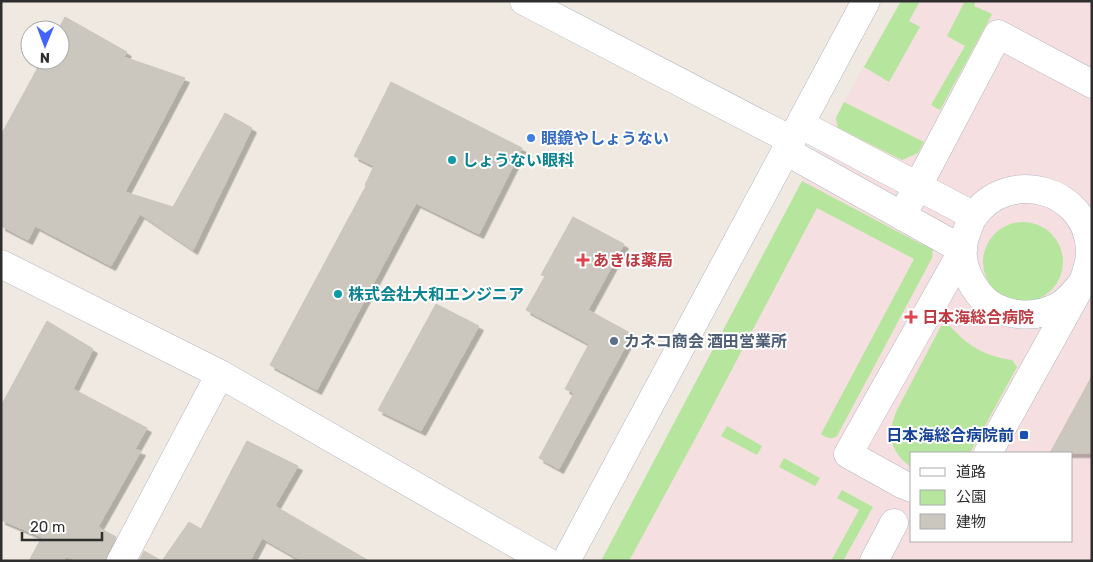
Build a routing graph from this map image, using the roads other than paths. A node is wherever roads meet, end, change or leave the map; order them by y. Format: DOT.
graph roads {
  1 [pos="524,1"];
  2 [pos="866,1"];
  3 [pos="1092,84"];
  4 [pos="792,138"];
  5 [pos="917,186"];
  6 [pos="902,216"];
  7 [pos="974,216"];
  8 [pos="962,250"];
  9 [pos="1,264"];
  10 [pos="1083,282"];
  11 [pos="220,374"];
  12 [pos="989,452"];
  13 [pos="910,487"];
  14 [pos="894,524"];
  15 [pos="120,561"];
  16 [pos="546,561"];
  17 [pos="566,561"];
  18 [pos="874,561"];
  1 -- 4 [label="street"];
  2 -- 4 [label="street"];
  3 -- 5 [label="street"];
  4 -- 5 [label="street"];
  4 -- 6 [label="street"];
  4 -- 17 [label="street"];
  5 -- 6 [label="street"];
  5 -- 7 [label="street"];
  6 -- 8 [label="street"];
  7 -- 8 [label="street"];
  7 -- 10 [label="street"];
  8 -- 10 [label="street"];
  8 -- 13 [label="street"];
  9 -- 11 [label="street"];
  10 -- 12 [label="street"];
  11 -- 15 [label="street"];
  11 -- 16 [label="street"];
  14 -- 18 [label="street"];
}
